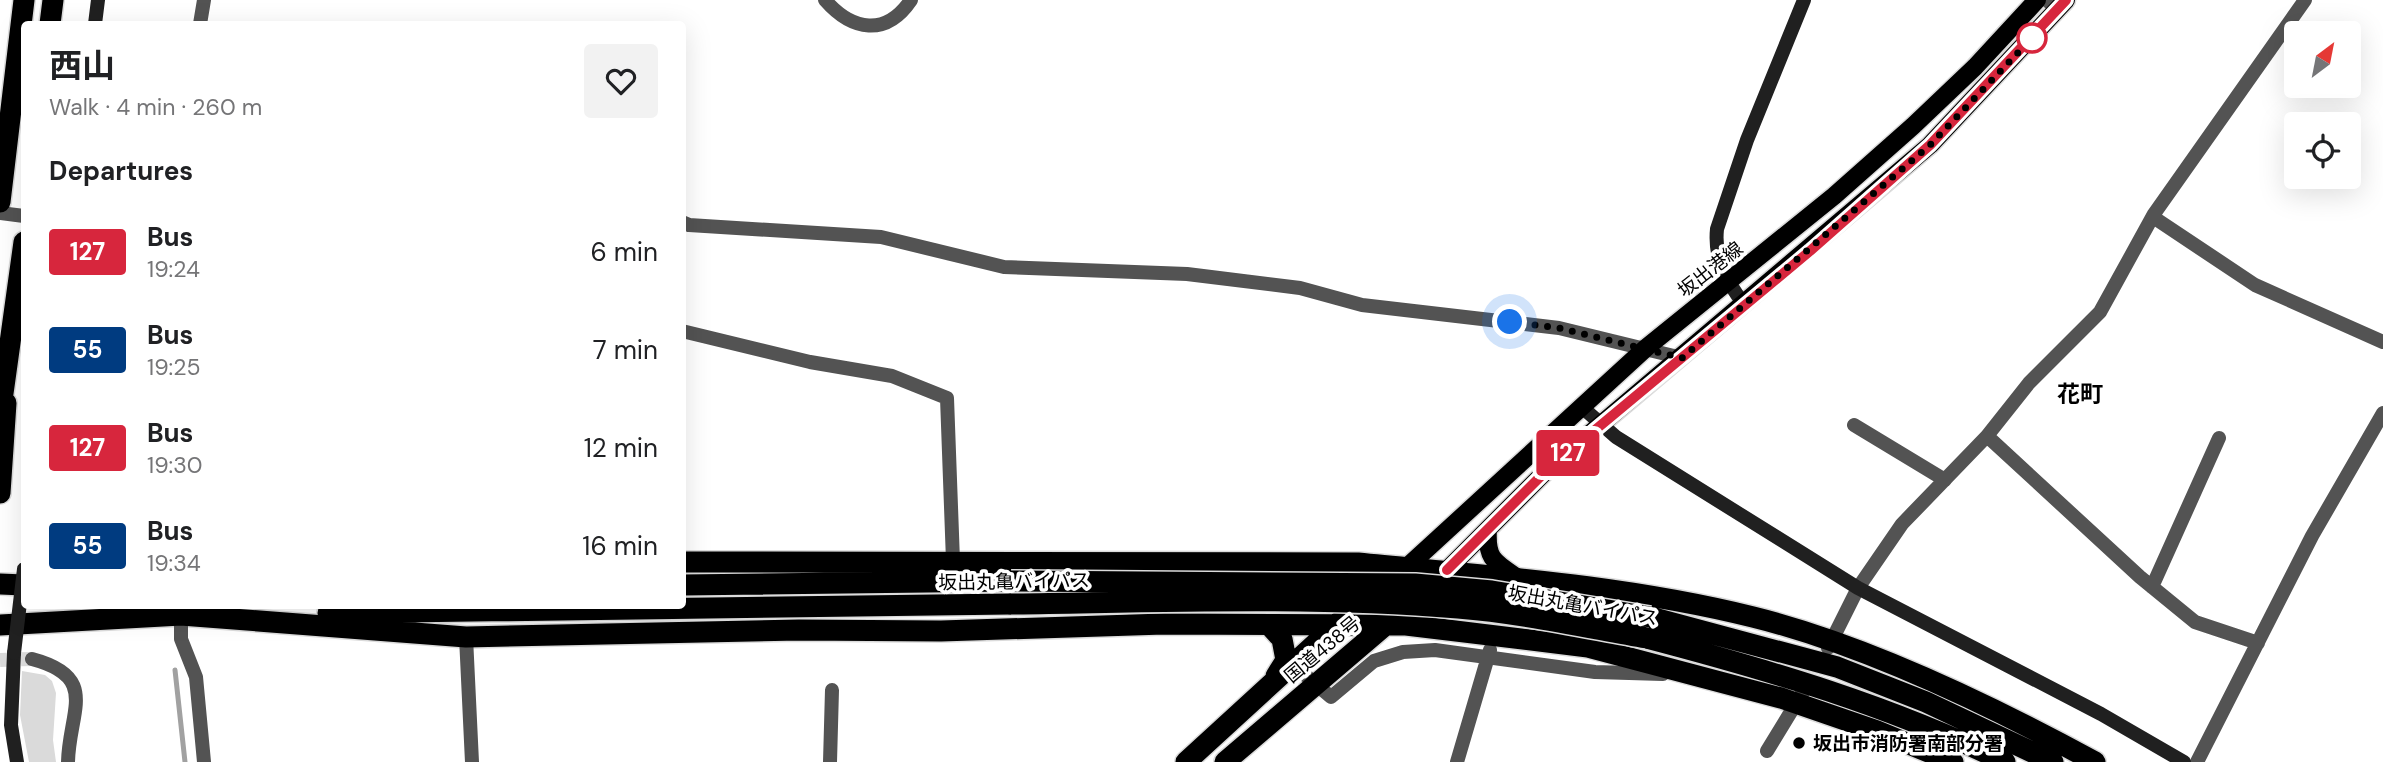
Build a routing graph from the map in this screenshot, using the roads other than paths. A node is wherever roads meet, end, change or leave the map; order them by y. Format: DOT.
graph roads {
  1 [pos="24,0"];
  2 [pos="53,0"];
  3 [pos="98,0"];
  4 [pos="204,0"];
  5 [pos="825,0"];
  6 [pos="911,0"];
  7 [pos="1804,0"];
  8 [pos="2037,0"];
  9 [pos="2305,0"];
  10 [pos="2057,3"];
  11 [pos="22,21"];
  12 [pos="50,21"];
  13 [pos="95,21"];
  14 [pos="200,21"];
  15 [pos="21,25"];
  16 [pos="0,202"];
  17 [pos="0,213"];
  18 [pos="21,216"];
  19 [pos="2152,217"];
  20 [pos="686,222"];
  21 [pos="21,266"];
  22 [pos="1726,282"];
  23 [pos="1744,304"];
  24 [pos="686,332"];
  25 [pos="2383,342"];
  26 [pos="1647,347"];
  27 [pos="9,352"];
  28 [pos="1682,358"];
  29 [pos="1583,408"];
  30 [pos="2383,413"];
  31 [pos="0,415"];
  32 [pos="1854,425"];
  33 [pos="1601,427"];
  34 [pos="1987,436"];
  35 [pos="2219,438"];
  36 [pos="1945,480"];
  37 [pos="0,493"];
  38 [pos="1488,529"];
  39 [pos="953,561"];
  40 [pos="686,562"];
  41 [pos="1406,568"];
  42 [pos="1447,570"];
  43 [pos="1520,579"];
  44 [pos="0,584"];
  45 [pos="21,585"];
  46 [pos="686,585"];
  47 [pos="2152,587"];
  48 [pos="1858,588"];
  49 [pos="0,593"];
  50 [pos="21,593"];
  51 [pos="21,594"];
  52 [pos="686,608"];
  53 [pos="634,609"];
  54 [pos="181,615"];
  55 [pos="0,617"];
  56 [pos="0,625"];
  57 [pos="1336,625"];
  58 [pos="1270,626"];
  59 [pos="1385,626"];
  60 [pos="1648,628"];
  61 [pos="1493,635"];
  62 [pos="466,637"];
  63 [pos="2258,643"];
  64 [pos="1829,645"];
  65 [pos="1488,657"];
  66 [pos="32,659"];
  67 [pos="1292,664"];
  68 [pos="1662,674"];
  69 [pos="1314,684"];
  70 [pos="1268,686"];
  71 [pos="832,690"];
  72 [pos="1799,698"];
  73 [pos="1767,751"];
  74 [pos="17,762"];
  75 [pos="68,762"];
  76 [pos="204,762"];
  77 [pos="472,762"];
  78 [pos="830,762"];
  79 [pos="1186,762"];
  80 [pos="1225,762"];
  81 [pos="1457,762"];
  82 [pos="1953,762"];
  83 [pos="2005,762"];
  84 [pos="2053,762"];
  85 [pos="2095,762"];
  86 [pos="2185,762"];
  87 [pos="2197,762"];
  1 -- 11 [label="highway"];
  2 -- 12 [label="highway"];
  3 -- 13 [label="street"];
  4 -- 14 [label="street"];
  5 -- 6 [label="street"];
  7 -- 22 [label="street"];
  8 -- 22 [label="main road, 坂出港線"];
  9 -- 19 [label="street"];
  10 -- 23 [label="main road"];
  15 -- 16 [label="highway"];
  17 -- 18 [label="street"];
  19 -- 25 [label="street"];
  19 -- 34 [label="street"];
  20 -- 26 [label="street"];
  21 -- 27 [label="highway"];
  22 -- 23 [label="street"];
  22 -- 26 [label="main road, 坂出港線"];
  23 -- 28 [label="main road"];
  24 -- 39 [label="street"];
  26 -- 28 [label="street"];
  26 -- 29 [label="main road, 坂出港線"];
  27 -- 31 [label="highway"];
  27 -- 37 [label="highway"];
  28 -- 33 [label="main road"];
  29 -- 33 [label="street"];
  29 -- 41 [label="main road, 坂出港線"];
  30 -- 63 [label="street"];
  32 -- 36 [label="street"];
  33 -- 38 [label="main road"];
  33 -- 48 [label="street"];
  34 -- 36 [label="street"];
  34 -- 47 [label="street"];
  35 -- 47 [label="street"];
  36 -- 48 [label="street"];
  38 -- 42 [label="main road"];
  38 -- 43 [label="main road"];
  39 -- 40 [label="highway"];
  39 -- 41 [label="highway"];
  41 -- 42 [label="highway"];
  41 -- 57 [label="highway, 国道438号"];
  42 -- 43 [label="highway"];
  42 -- 59 [label="highway, 国道438号"];
  43 -- 64 [label="highway"];
  44 -- 45 [label="highway"];
  46 -- 60 [label="highway, 坂出丸亀バイパス, bridge"];
  47 -- 63 [label="street"];
  48 -- 64 [label="street"];
  48 -- 86 [label="street"];
  49 -- 50 [label="highway"];
  51 -- 74 [label="street, bridge"];
  52 -- 60 [label="highway, 坂出丸亀バイパス, bridge"];
  53 -- 54 [label="highway, 坂出丸亀バイパス, bridge"];
  54 -- 55 [label="highway, 坂出丸亀バイパス"];
  54 -- 56 [label="highway"];
  54 -- 62 [label="highway"];
  54 -- 76 [label="street"];
  57 -- 58 [label="highway"];
  57 -- 59 [label="highway"];
  57 -- 67 [label="highway, 国道438号"];
  58 -- 62 [label="highway"];
  58 -- 70 [label="highway"];
  59 -- 61 [label="highway"];
  59 -- 69 [label="highway, 国道438号"];
  60 -- 83 [label="highway, 坂出丸亀バイパス"];
  60 -- 84 [label="highway, 坂出丸亀バイパス"];
  61 -- 65 [label="street"];
  61 -- 72 [label="highway"];
  62 -- 77 [label="street"];
  63 -- 87 [label="street"];
  64 -- 85 [label="highway"];
  65 -- 68 [label="street"];
  65 -- 69 [label="street"];
  65 -- 81 [label="street"];
  66 -- 75 [label="street"];
  67 -- 69 [label="street"];
  67 -- 70 [label="highway, 国道438号"];
  69 -- 80 [label="highway, 国道438号"];
  70 -- 79 [label="highway, 国道438号"];
  71 -- 78 [label="street"];
  72 -- 73 [label="street"];
  72 -- 82 [label="highway"];
}
